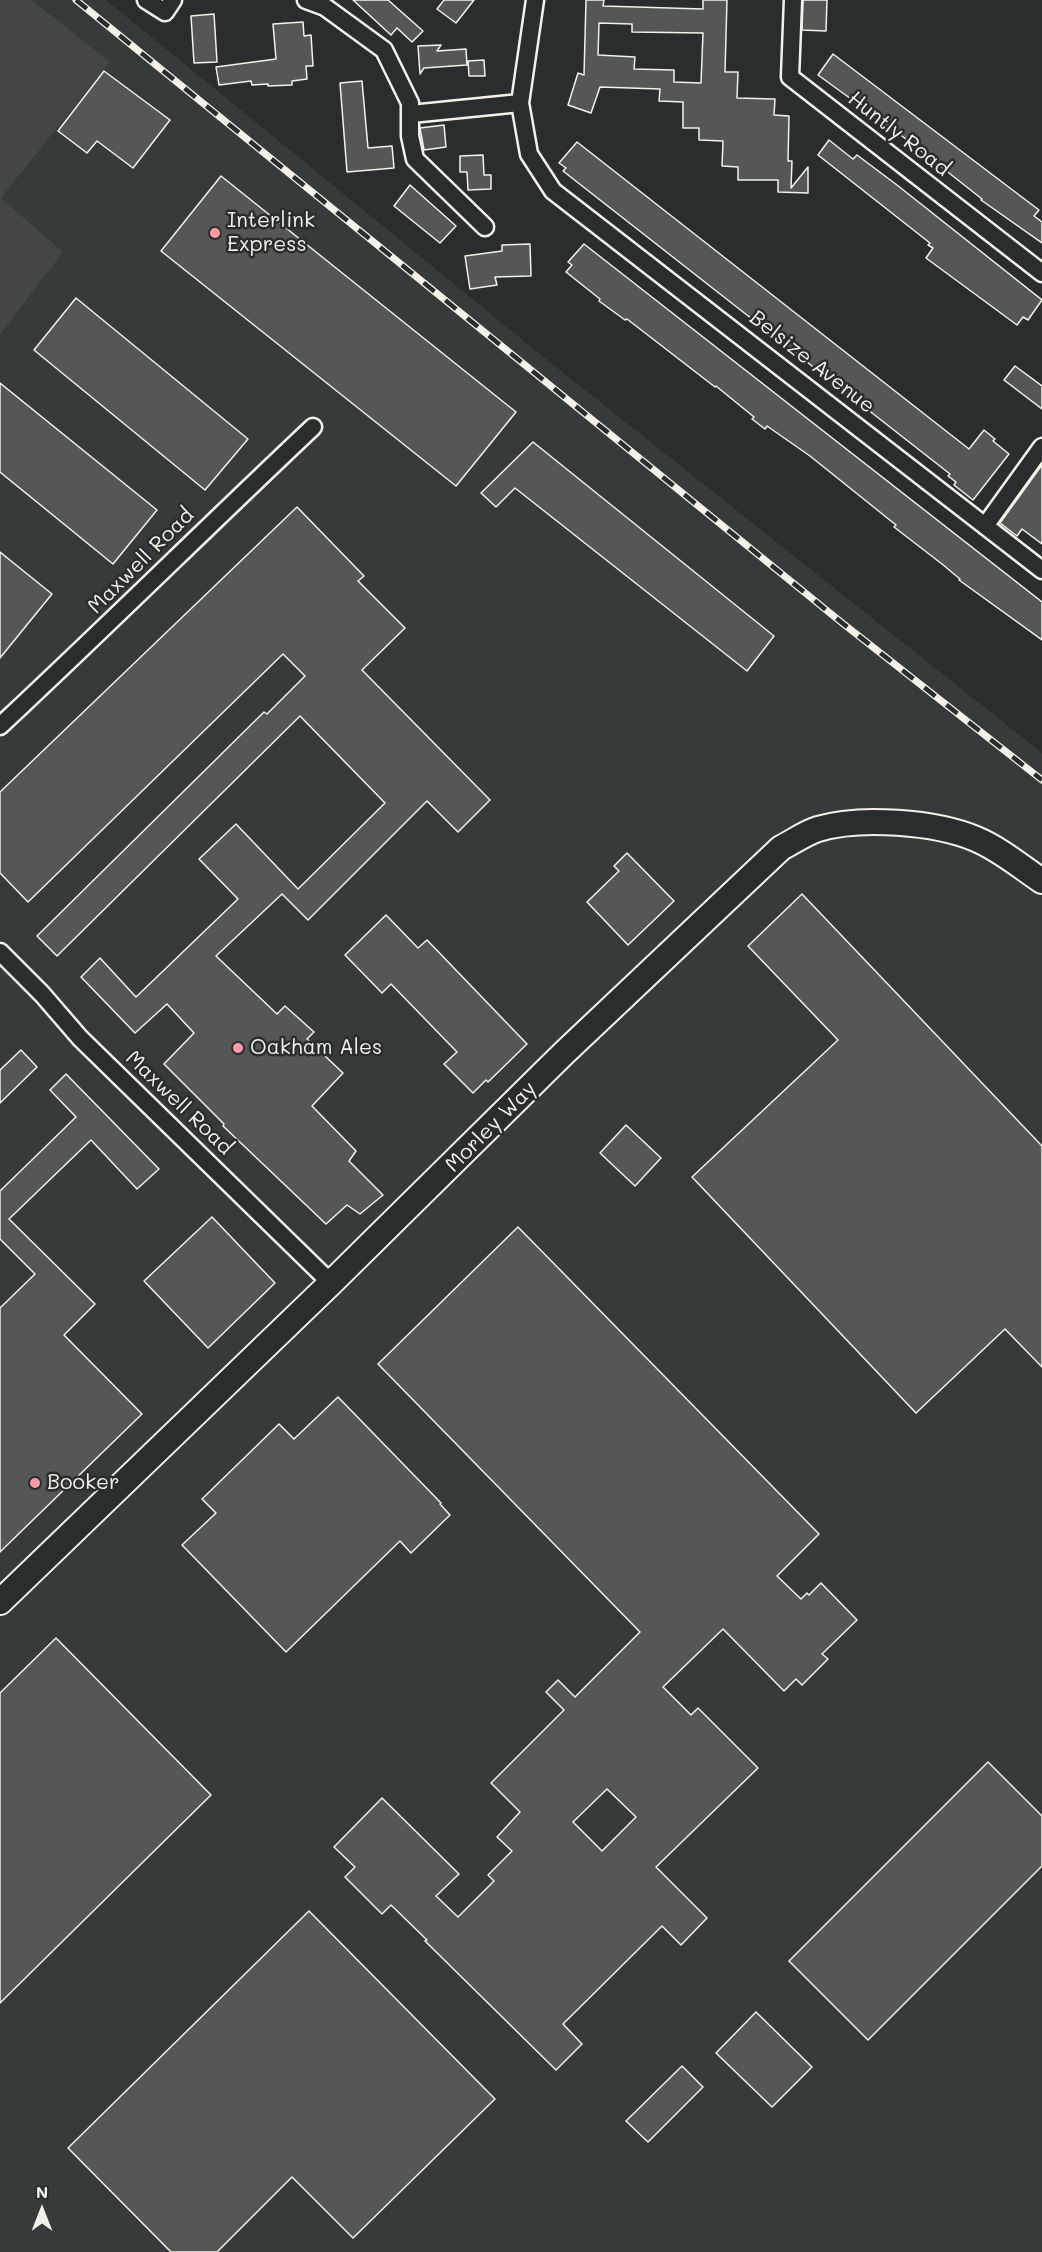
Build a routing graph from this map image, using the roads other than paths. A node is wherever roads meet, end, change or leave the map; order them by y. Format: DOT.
graph roads {
  1 [pos="146,0"];
  2 [pos="173,0"];
  3 [pos="306,0"];
  4 [pos="535,0"];
  5 [pos="793,0"];
  6 [pos="520,103"];
  7 [pos="411,114"];
  8 [pos="485,227"];
  9 [pos="1042,273"];
  10 [pos="313,427"];
  11 [pos="1042,447"];
  12 [pos="985,526"];
  13 [pos="1042,570"];
  14 [pos="0,726"];
  15 [pos="1042,881"];
  16 [pos="0,952"];
  17 [pos="331,1283"];
  18 [pos="0,1602"];
  1 -- 2 [label="street"];
  3 -- 7 [label="street"];
  4 -- 6 [label="street, Belsize Avenue"];
  5 -- 9 [label="street, Huntly Road"];
  6 -- 7 [label="street"];
  6 -- 12 [label="street, Belsize Avenue"];
  7 -- 8 [label="street"];
  10 -- 14 [label="street, Maxwell Road"];
  11 -- 12 [label="street"];
  12 -- 13 [label="street, Belsize Avenue"];
  15 -- 17 [label="street, Morley Way"];
  16 -- 17 [label="street, Maxwell Road"];
  17 -- 18 [label="street, Morley Way"];
}
